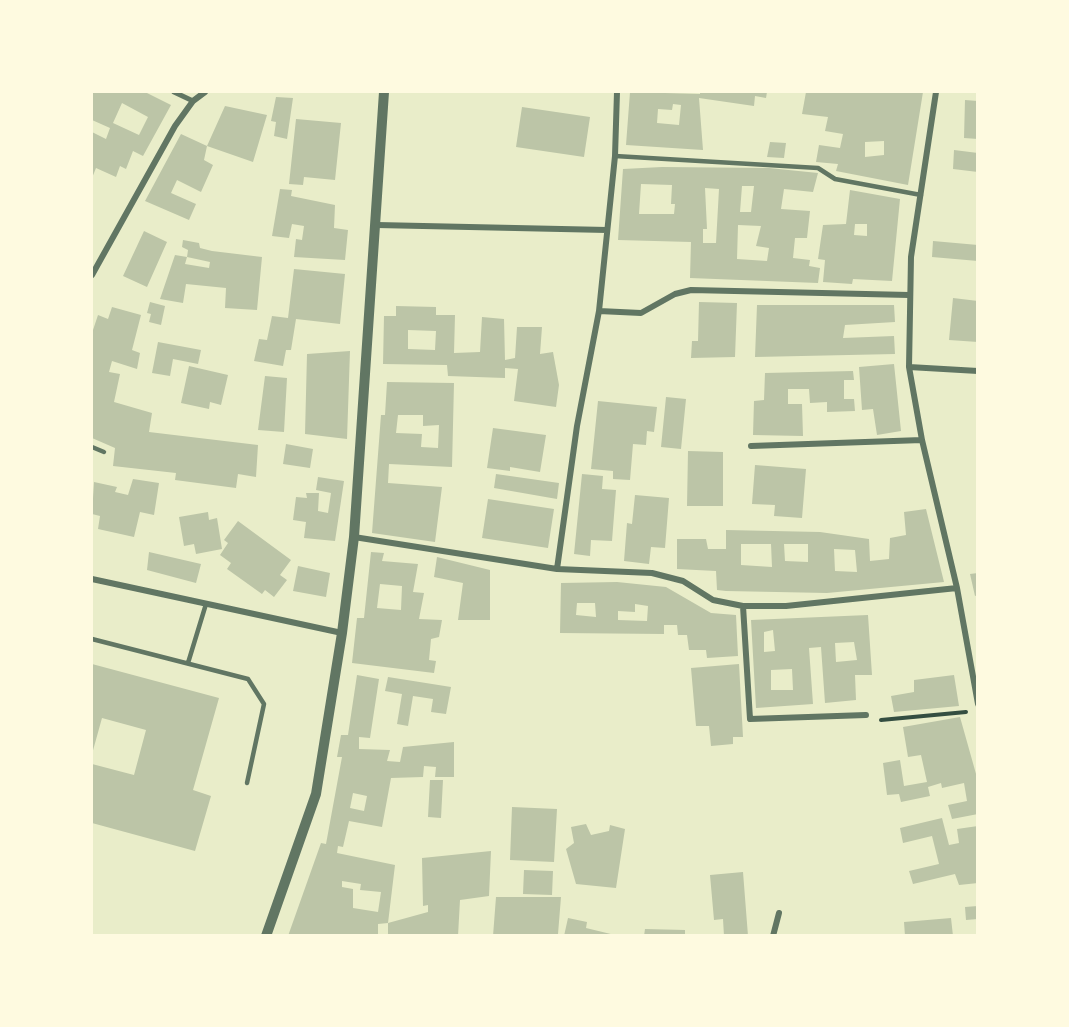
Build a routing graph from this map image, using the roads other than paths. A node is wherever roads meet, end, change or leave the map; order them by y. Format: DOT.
graph roads {
  1 [pos="174,92"];
  2 [pos="205,92"];
  3 [pos="384,92"];
  4 [pos="617,92"];
  5 [pos="936,92"];
  6 [pos="193,101"];
  7 [pos="615,156"];
  8 [pos="921,195"];
  9 [pos="377,225"];
  10 [pos="607,230"];
  11 [pos="92,275"];
  12 [pos="909,295"];
  13 [pos="598,311"];
  14 [pos="909,367"];
  15 [pos="978,371"];
  16 [pos="922,440"];
  17 [pos="751,446"];
  18 [pos="92,447"];
  19 [pos="104,452"];
  20 [pos="354,537"];
  21 [pos="556,569"];
  22 [pos="92,579"];
  23 [pos="957,588"];
  24 [pos="206,604"];
  25 [pos="743,606"];
  26 [pos="342,633"];
  27 [pos="92,639"];
  28 [pos="188,663"];
  29 [pos="978,704"];
  30 [pos="866,714"];
  31 [pos="247,783"];
  32 [pos="780,913"];
  33 [pos="266,936"];
  34 [pos="773,936"];
  1 -- 6 [label="street"];
  2 -- 6 [label="street"];
  3 -- 9 [label="street"];
  4 -- 7 [label="street"];
  5 -- 8 [label="street"];
  6 -- 11 [label="street"];
  7 -- 8 [label="lane"];
  7 -- 10 [label="street"];
  8 -- 12 [label="street"];
  9 -- 10 [label="street"];
  9 -- 20 [label="street"];
  10 -- 13 [label="street"];
  12 -- 13 [label="street"];
  12 -- 14 [label="street"];
  13 -- 21 [label="street"];
  14 -- 15 [label="street"];
  14 -- 16 [label="street"];
  16 -- 17 [label="street"];
  16 -- 23 [label="street"];
  18 -- 19 [label="lane"];
  20 -- 21 [label="street"];
  20 -- 26 [label="street"];
  21 -- 25 [label="street"];
  22 -- 24 [label="street"];
  23 -- 25 [label="street"];
  23 -- 29 [label="street"];
  24 -- 26 [label="street"];
  24 -- 28 [label="lane"];
  25 -- 30 [label="street"];
  26 -- 33 [label="street"];
  27 -- 28 [label="lane"];
  28 -- 31 [label="lane"];
  32 -- 34 [label="street"];
}
